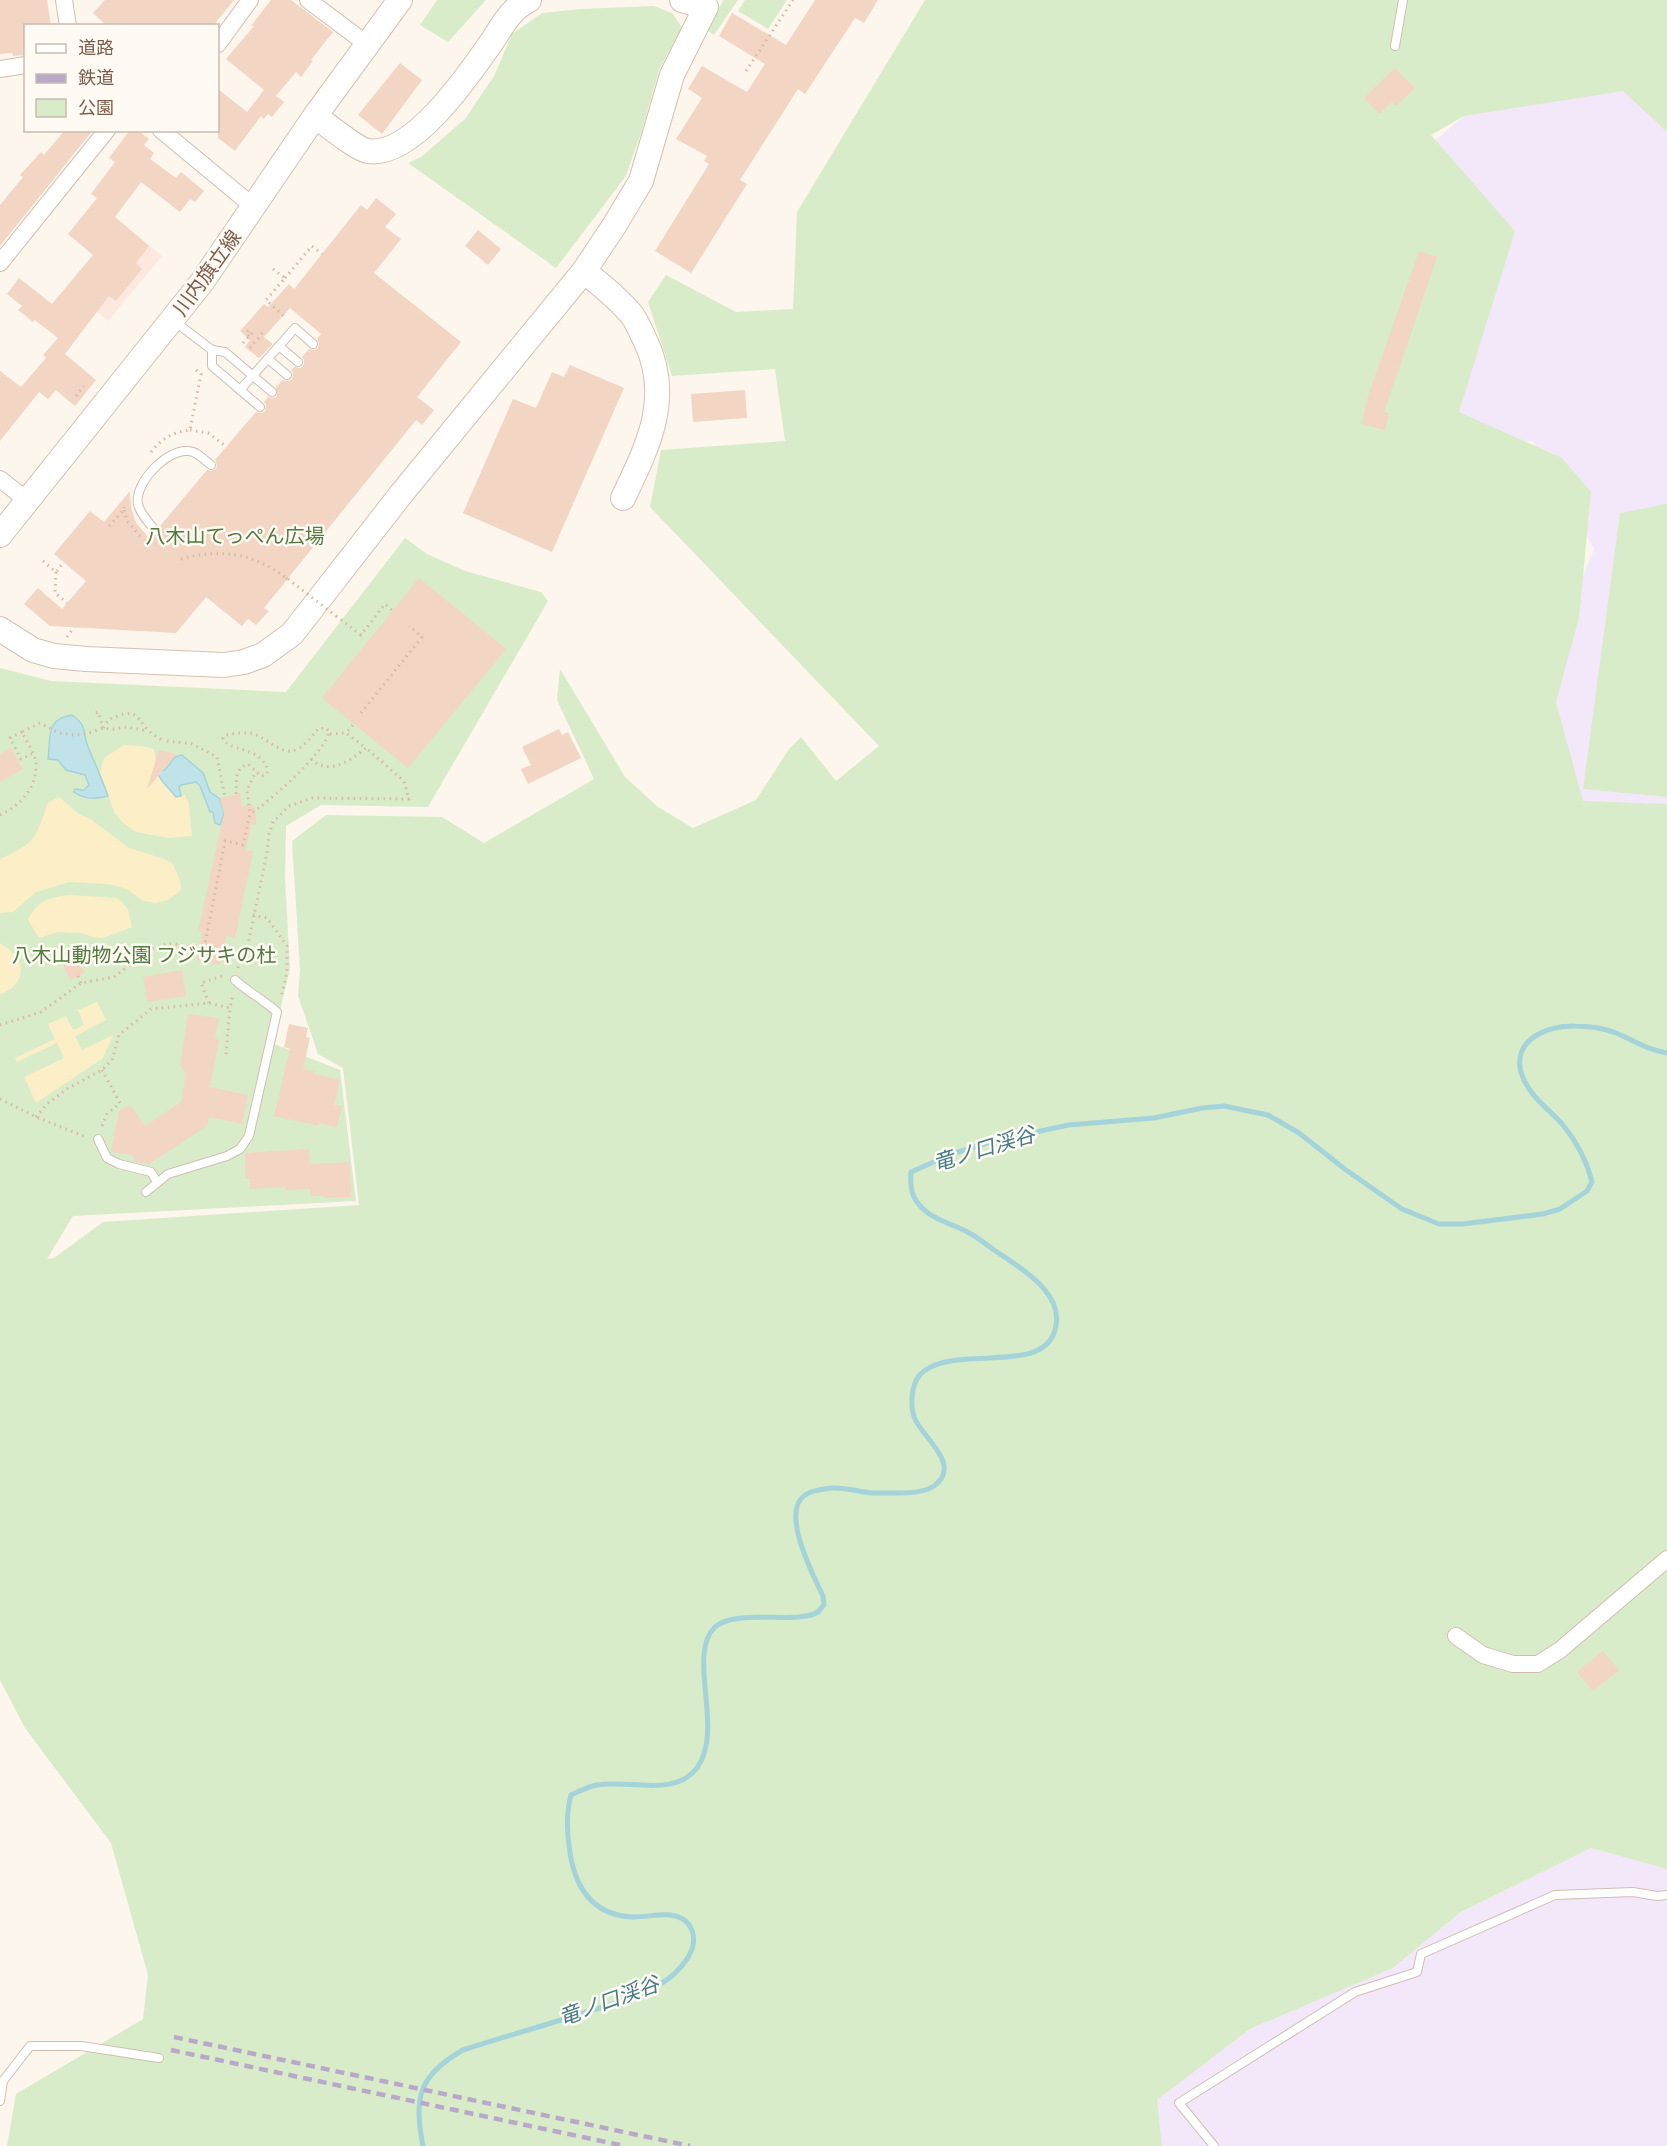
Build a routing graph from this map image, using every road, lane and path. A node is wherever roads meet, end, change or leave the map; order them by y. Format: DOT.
graph roads {
  1 [pos="64,0"];
  2 [pos="250,0"];
  3 [pos="308,0"];
  4 [pos="400,0"];
  5 [pos="529,0"];
  6 [pos="682,0"];
  7 [pos="793,0"];
  8 [pos="1403,0"];
  9 [pos="708,3"];
  10 [pos="68,24"];
  11 [pos="219,43"];
  12 [pos="368,45"];
  13 [pos="1395,46"];
  14 [pos="24,65"];
  15 [pos="0,69"];
  16 [pos="746,72"];
  17 [pos="315,116"];
  18 [pos="105,132"];
  19 [pos="163,132"];
  20 [pos="254,207"];
  21 [pos="322,254"];
  22 [pos="0,263"];
  23 [pos="273,269"];
  24 [pos="584,271"];
  25 [pos="285,278"];
  26 [pos="284,316"];
  27 [pos="172,320"];
  28 [pos="251,331"];
  29 [pos="264,331"];
  30 [pos="243,343"];
  31 [pos="313,344"];
  32 [pos="279,346"];
  33 [pos="250,348"];
  34 [pos="212,350"];
  35 [pos="268,359"];
  36 [pos="298,362"];
  37 [pos="287,375"];
  38 [pos="253,376"];
  39 [pos="84,386"];
  40 [pos="240,390"];
  41 [pos="272,392"];
  42 [pos="76,396"];
  43 [pos="260,407"];
  44 [pos="189,430"];
  45 [pos="227,447"];
  46 [pos="211,465"];
  47 [pos="0,479"];
  48 [pos="623,498"];
  49 [pos="28,501"];
  50 [pos="156,531"];
  51 [pos="0,536"];
  52 [pos="181,560"];
  53 [pos="43,561"];
  54 [pos="64,562"];
  55 [pos="56,572"];
  56 [pos="67,603"];
  57 [pos="393,611"];
  58 [pos="409,626"];
  59 [pos="0,629"];
  60 [pos="96,713"];
  61 [pos="361,713"];
  62 [pos="354,723"];
  63 [pos="104,728"];
  64 [pos="148,731"];
  65 [pos="22,732"];
  66 [pos="346,733"];
  67 [pos="329,734"];
  68 [pos="162,741"];
  69 [pos="167,741"];
  70 [pos="366,748"];
  71 [pos="32,753"];
  72 [pos="311,759"];
  73 [pos="256,771"];
  74 [pos="236,794"];
  75 [pos="225,798"];
  76 [pos="250,814"];
  77 [pos="0,815"];
  78 [pos="253,915"];
  79 [pos="78,976"];
  80 [pos="236,980"];
  81 [pos="81,983"];
  82 [pos="209,1003"];
  83 [pos="230,1008"];
  84 [pos="277,1012"];
  85 [pos="0,1025"];
  86 [pos="226,1054"];
  87 [pos="102,1070"];
  88 [pos="0,1099"];
  89 [pos="36,1117"];
  90 [pos="98,1139"];
  91 [pos="157,1182"];
  92 [pos="146,1192"];
  93 [pos="1667,1559"];
  94 [pos="1456,1636"];
  95 [pos="1667,1895"];
  96 [pos="159,2058"];
  97 [pos="0,2101"];
  98 [pos="1214,2146"];
  1 -- 10 [label="street"];
  2 -- 11 [label="street"];
  3 -- 12 [label="street"];
  4 -- 12 [label="street, 川内旗立線"];
  5 -- 17 [label="street"];
  6 -- 9 [label="street"];
  7 -- 16 [label="path"];
  8 -- 13 [label="lane"];
  9 -- 24 [label="street"];
  12 -- 17 [label="street, 川内旗立線"];
  14 -- 15 [label="street"];
  17 -- 20 [label="street, 川内旗立線"];
  18 -- 22 [label="street"];
  19 -- 20 [label="street"];
  20 -- 27 [label="street, 川内旗立線"];
  21 -- 25 [label="path"];
  23 -- 25 [label="path"];
  24 -- 48 [label="street"];
  24 -- 59 [label="street"];
  25 -- 26 [label="path"];
  27 -- 34 [label="lane"];
  27 -- 49 [label="street, 川内旗立線"];
  28 -- 30 [label="path"];
  29 -- 33 [label="path"];
  31 -- 32 [label="lane"];
  32 -- 35 [label="lane"];
  32 -- 36 [label="lane"];
  34 -- 38 [label="lane"];
  34 -- 40 [label="lane"];
  35 -- 37 [label="lane"];
  35 -- 38 [label="lane"];
  38 -- 40 [label="lane"];
  38 -- 41 [label="lane"];
  39 -- 42 [label="path"];
  40 -- 43 [label="lane"];
  44 -- 45 [label="path"];
  46 -- 50 [label="lane"];
  47 -- 49 [label="street"];
  49 -- 51 [label="street, 川内旗立線"];
  52 -- 57 [label="path, bridge"];
  53 -- 55 [label="path"];
  54 -- 55 [label="path"];
  55 -- 56 [label="path"];
  58 -- 61 [label="path"];
  60 -- 63 [label="path"];
  62 -- 66 [label="path"];
  63 -- 64 [label="path"];
  63 -- 64 [label="path"];
  63 -- 65 [label="path"];
  64 -- 68 [label="path"];
  65 -- 71 [label="path"];
  65 -- 71 [label="path"];
  66 -- 67 [label="path"];
  66 -- 70 [label="path"];
  67 -- 72 [label="path"];
  67 -- 73 [label="path"];
  69 -- 75 [label="path"];
  70 -- 72 [label="path"];
  70 -- 78 [label="path"];
  71 -- 77 [label="path"];
  72 -- 76 [label="path"];
  73 -- 74 [label="path"];
  73 -- 76 [label="path"];
  76 -- 81 [label="path"];
  78 -- 80 [label="path"];
  78 -- 84 [label="path"];
  79 -- 81 [label="path"];
  80 -- 82 [label="path"];
  80 -- 83 [label="path"];
  80 -- 84 [label="lane"];
  81 -- 85 [label="path"];
  82 -- 83 [label="path"];
  82 -- 87 [label="path"];
  83 -- 86 [label="path"];
  84 -- 91 [label="lane"];
  87 -- 89 [label="path"];
  87 -- 90 [label="path"];
  88 -- 89 [label="path"];
  89 -- 90 [label="path"];
  90 -- 91 [label="lane"];
  91 -- 92 [label="lane"];
  93 -- 94 [label="street"];
  95 -- 98 [label="lane"];
  96 -- 97 [label="lane"];
}
